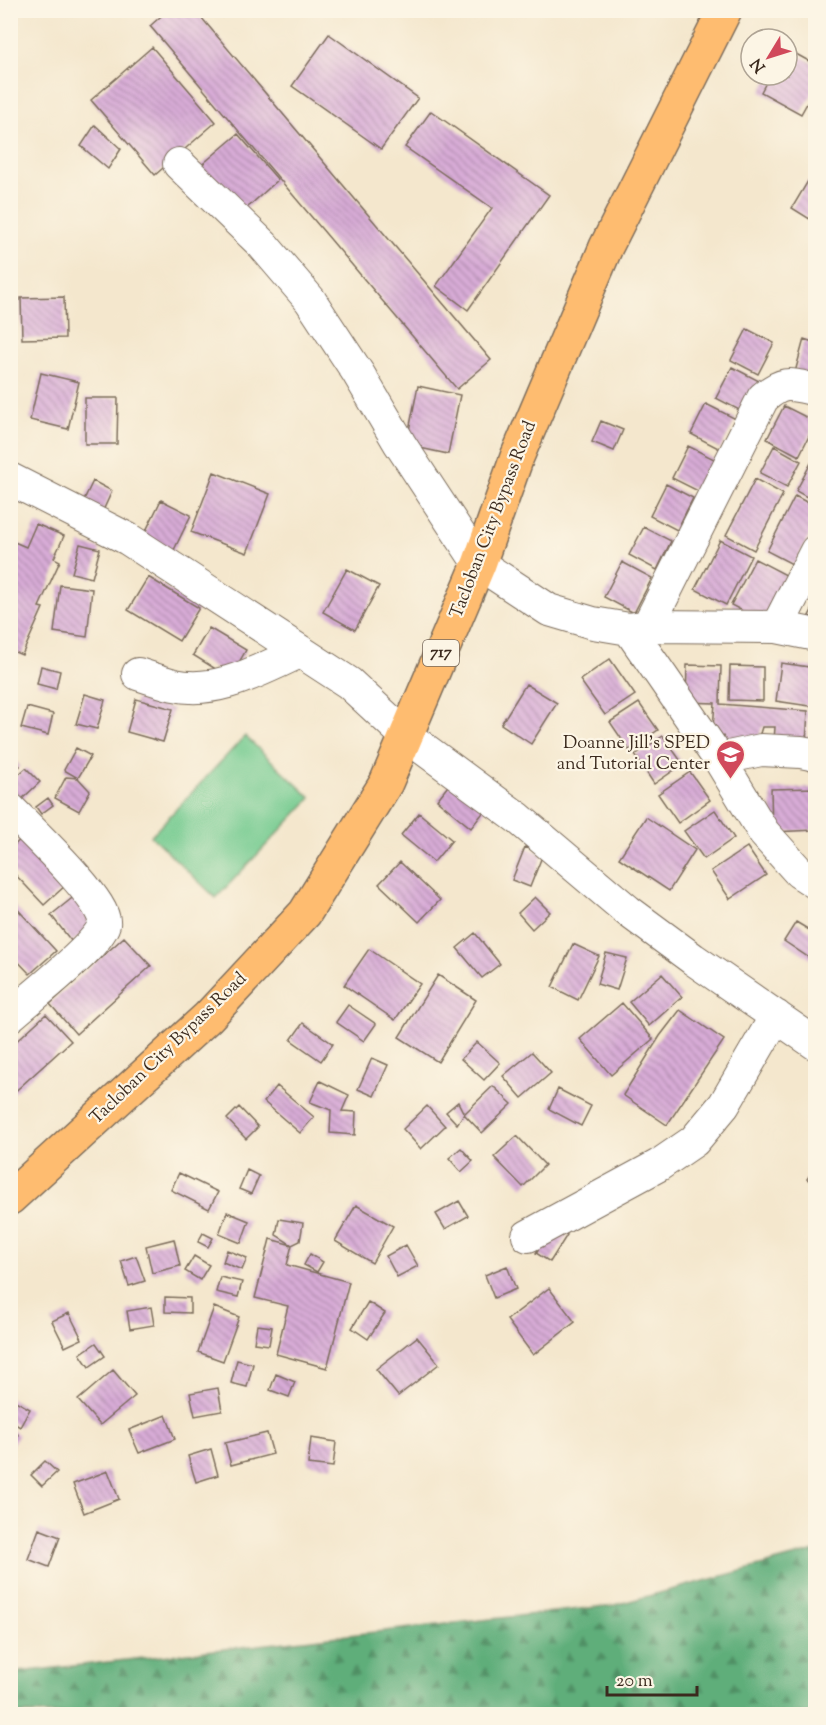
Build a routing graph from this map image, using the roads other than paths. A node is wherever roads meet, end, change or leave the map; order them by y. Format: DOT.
graph roads {
  1 [pos="725,10"];
  2 [pos="179,164"];
  3 [pos="816,390"];
  4 [pos="10,479"];
  5 [pos="816,551"];
  6 [pos="479,564"];
  7 [pos="639,627"];
  8 [pos="777,627"];
  9 [pos="816,635"];
  10 [pos="300,652"];
  11 [pos="138,674"];
  12 [pos="405,735"];
  13 [pos="816,755"];
  14 [pos="719,759"];
  15 [pos="10,809"];
  16 [pos="816,883"];
  17 [pos="16,999"];
  18 [pos="776,1016"];
  19 [pos="816,1044"];
  20 [pos="10,1198"];
  21 [pos="528,1236"];
  1 -- 6 [label="highway, Tacloban City Bypass Road / 717"];
  2 -- 6 [label="street"];
  3 -- 7 [label="street"];
  4 -- 10 [label="street"];
  5 -- 8 [label="street"];
  6 -- 7 [label="street"];
  6 -- 12 [label="highway, Tacloban City Bypass Road / 717"];
  7 -- 8 [label="street"];
  7 -- 14 [label="street"];
  8 -- 9 [label="street"];
  10 -- 11 [label="street"];
  10 -- 12 [label="street"];
  12 -- 18 [label="street"];
  12 -- 20 [label="highway, Tacloban City Bypass Road / 717"];
  13 -- 14 [label="street"];
  14 -- 16 [label="street"];
  15 -- 17 [label="street"];
  18 -- 19 [label="street"];
  18 -- 21 [label="street"];
}
